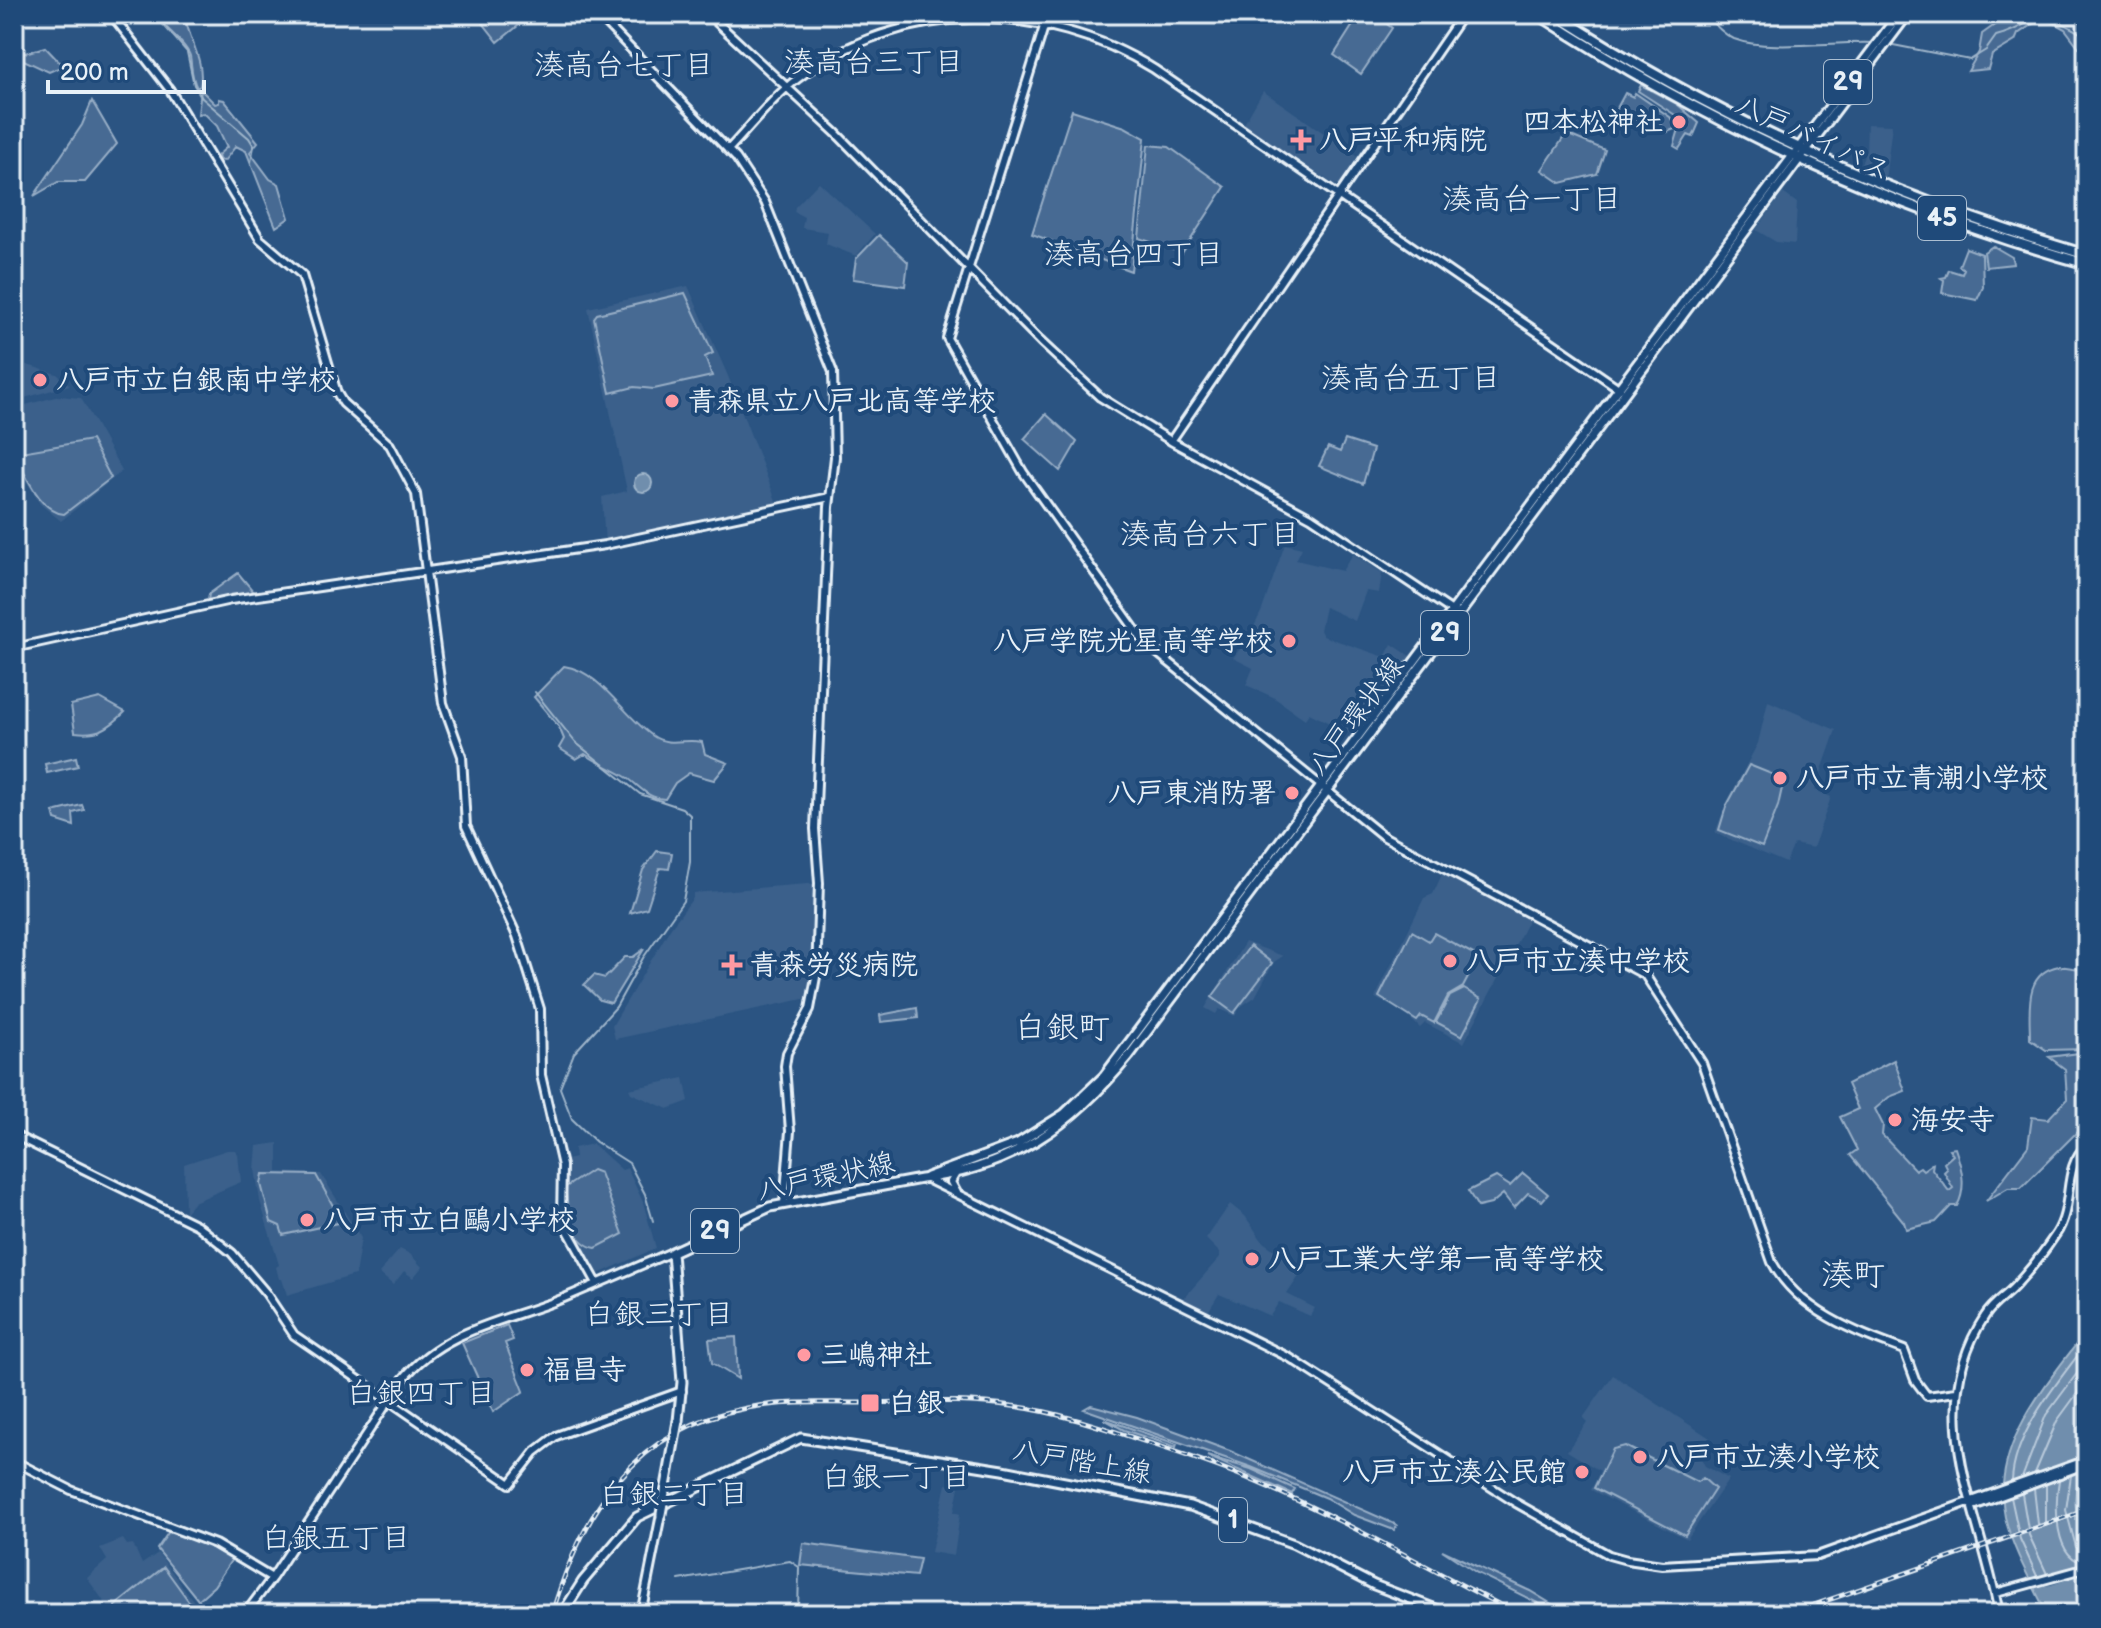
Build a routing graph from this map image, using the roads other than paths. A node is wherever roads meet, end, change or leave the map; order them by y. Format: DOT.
graph roads {
  1 [pos="111,14"];
  2 [pos="597,14"];
  3 [pos="708,14"];
  4 [pos="1048,14"];
  5 [pos="1463,14"];
  6 [pos="1538,14"];
  7 [pos="1555,14"];
  8 [pos="1899,14"];
  9 [pos="1908,14"];
  10 [pos="1045,24"];
  11 [pos="787,87"];
  12 [pos="728,150"];
  13 [pos="1799,155"];
  14 [pos="1339,195"];
  15 [pos="2087,255"];
  16 [pos="2087,264"];
  17 [pos="969,268"];
  18 [pos="1622,391"];
  19 [pos="1171,441"];
  20 [pos="830,497"];
  21 [pos="427,571"];
  22 [pos="1455,613"];
  23 [pos="14,648"];
  24 [pos="1324,789"];
  25 [pos="14,1135"];
  26 [pos="2087,1145"];
  27 [pos="955,1175"];
  28 [pos="925,1178"];
  29 [pos="958,1194"];
  30 [pos="784,1204"];
  31 [pos="672,1252"];
  32 [pos="597,1283"];
  33 [pos="682,1391"];
  34 [pos="1956,1392"];
  35 [pos="388,1401"];
  36 [pos="14,1461"];
  37 [pos="2087,1462"];
  38 [pos="1969,1504"];
  39 [pos="661,1514"];
  40 [pos="2087,1568"];
  41 [pos="272,1578"];
  42 [pos="1996,1593"];
  43 [pos="245,1614"];
  44 [pos="562,1614"];
  45 [pos="641,1614"];
  46 [pos="1449,1614"];
  47 [pos="1904,1614"];
  48 [pos="1966,1614"];
  49 [pos="1999,1614"];
  1 -- 21 [label="street"];
  2 -- 12 [label="street"];
  3 -- 11 [label="street"];
  4 -- 10 [label="street"];
  5 -- 14 [label="street"];
  6 -- 13 [label="highway, 八戸バイパス / 45"];
  7 -- 13 [label="highway, 八戸バイパス / 45"];
  8 -- 13 [label="main road, 八戸環状線 / 29"];
  9 -- 13 [label="main road, 八戸環状線 / 29"];
  10 -- 11 [label="street"];
  10 -- 14 [label="street"];
  10 -- 17 [label="street"];
  11 -- 12 [label="street"];
  11 -- 17 [label="street"];
  12 -- 20 [label="street"];
  13 -- 15 [label="highway, 八戸バイパス / 45"];
  13 -- 16 [label="highway, 八戸バイパス / 45"];
  13 -- 18 [label="main road, 八戸環状線 / 29"];
  14 -- 18 [label="street"];
  14 -- 19 [label="street"];
  17 -- 19 [label="street"];
  17 -- 24 [label="street"];
  18 -- 22 [label="main road, 八戸環状線 / 29"];
  19 -- 22 [label="street"];
  20 -- 21 [label="street"];
  20 -- 30 [label="street"];
  21 -- 23 [label="street"];
  21 -- 32 [label="street"];
  22 -- 24 [label="main road, 八戸環状線 / 29"];
  24 -- 27 [label="main road, 八戸環状線 / 29"];
  24 -- 28 [label="main road, 八戸環状線 / 29"];
  24 -- 34 [label="street"];
  25 -- 35 [label="street"];
  26 -- 34 [label="street"];
  27 -- 28 [label="main road, 八戸環状線 / 29"];
  27 -- 29 [label="street"];
  28 -- 29 [label="street"];
  28 -- 30 [label="main road, 八戸環状線 / 29"];
  29 -- 38 [label="street"];
  30 -- 31 [label="main road, 八戸環状線 / 29"];
  31 -- 32 [label="street"];
  31 -- 33 [label="main road, 29"];
  32 -- 35 [label="street"];
  33 -- 35 [label="street"];
  33 -- 39 [label="main road, 29, bridge"];
  34 -- 38 [label="street"];
  35 -- 41 [label="street"];
  36 -- 41 [label="street"];
  37 -- 38 [label="street"];
  38 -- 42 [label="street"];
  39 -- 45 [label="street"];
  40 -- 42 [label="street"];
  41 -- 43 [label="street"];
  42 -- 49 [label="street"];
  44 -- 46 [label="main road, 八戸階上線 / 1"];
  47 -- 48 [label="main road"];
}
